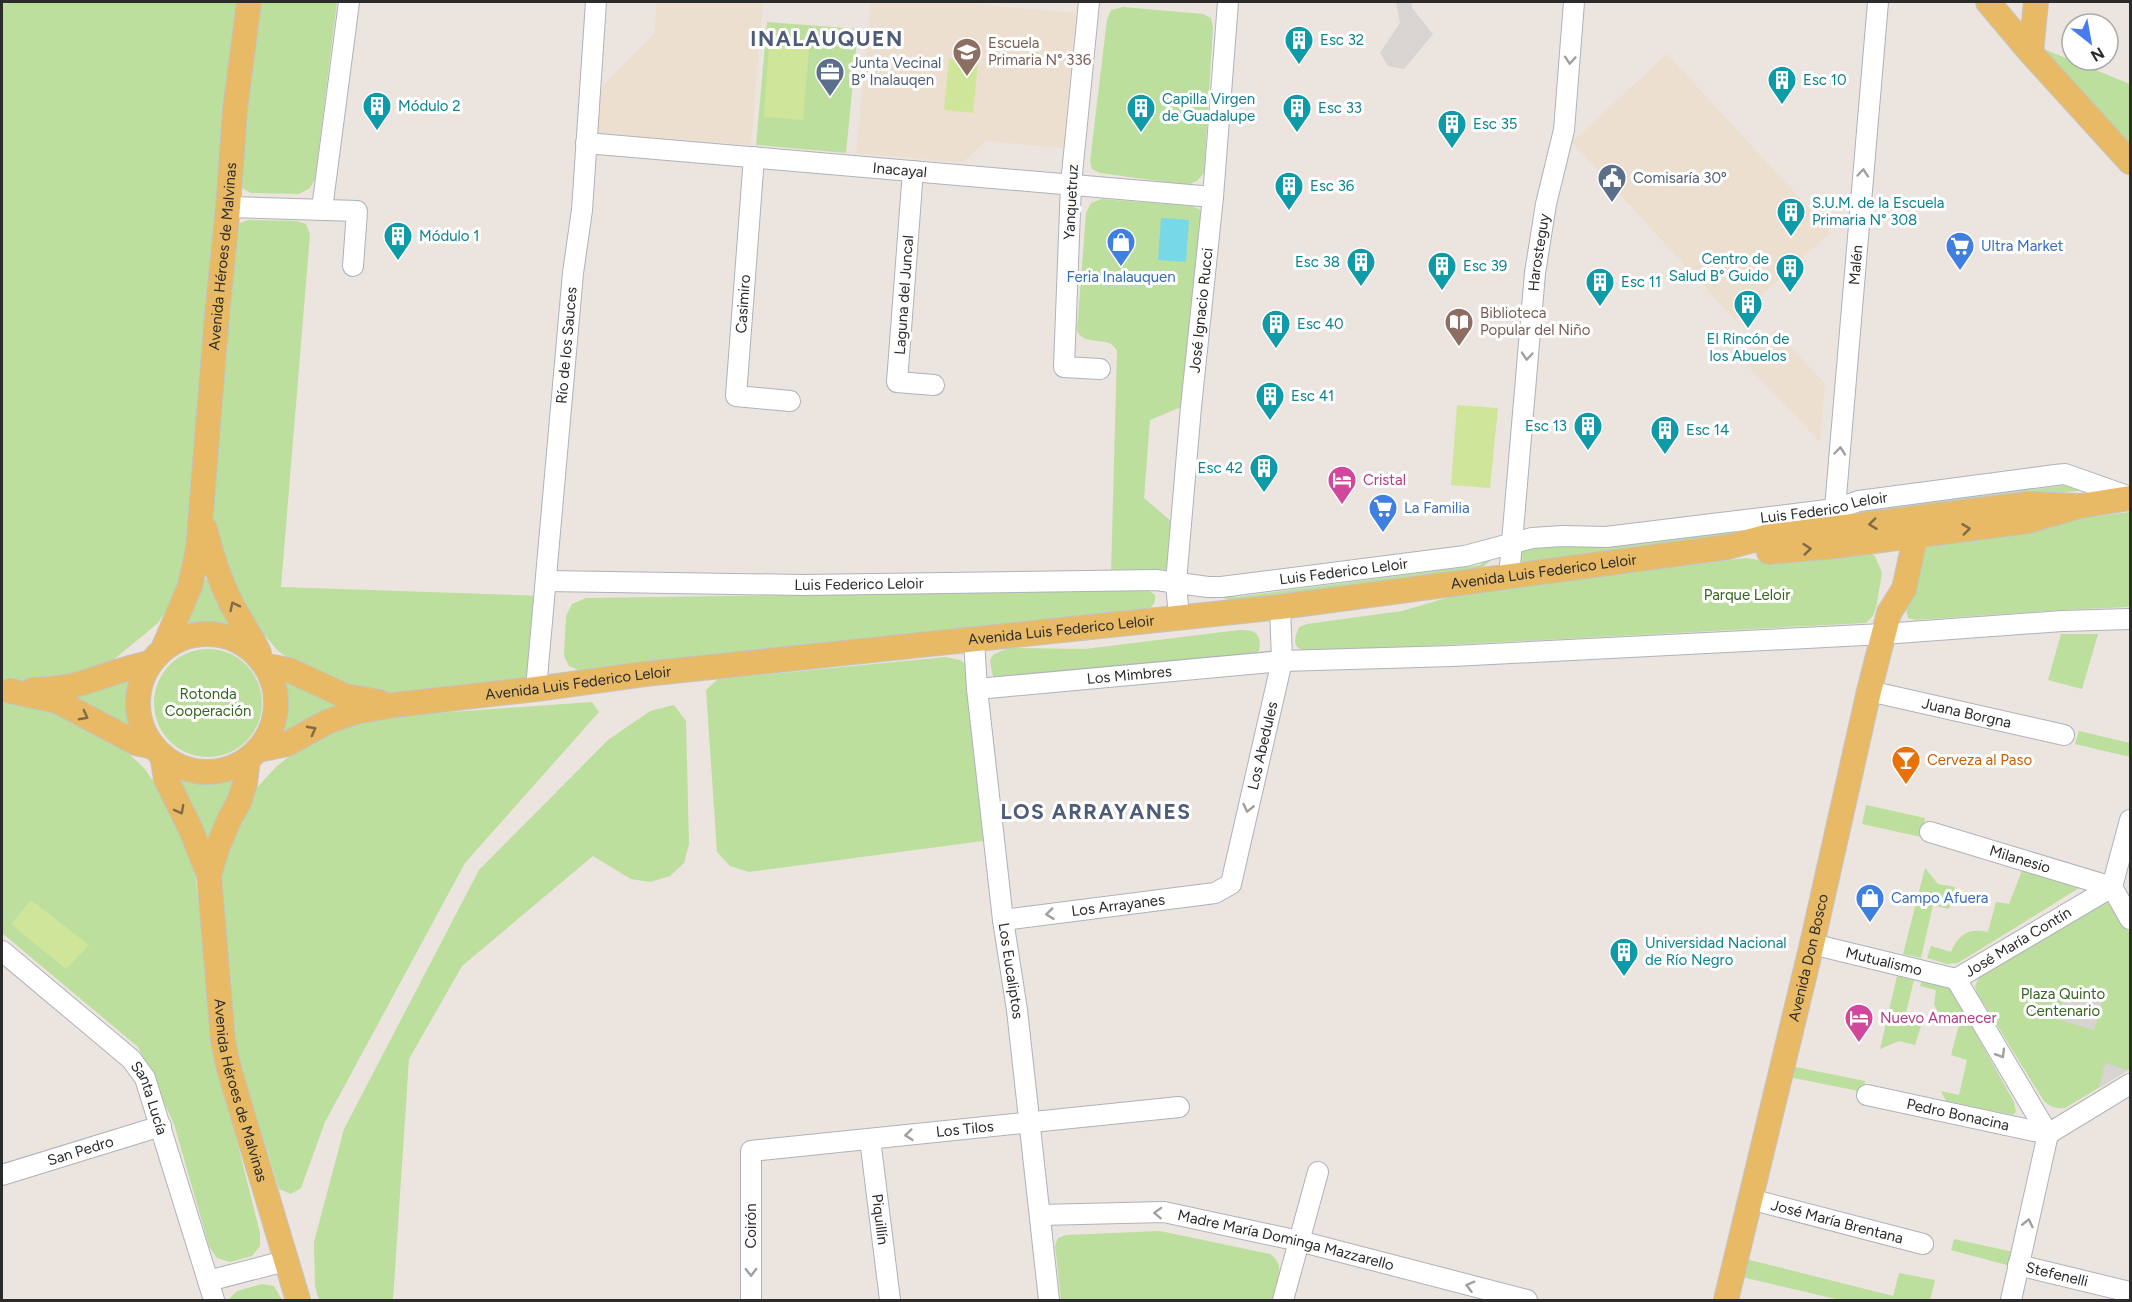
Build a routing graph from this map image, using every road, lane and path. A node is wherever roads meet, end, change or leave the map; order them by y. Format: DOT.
graph roads {
  1 [pos="249,2"];
  2 [pos="349,2"];
  3 [pos="596,2"];
  4 [pos="1089,2"];
  5 [pos="1228,2"];
  6 [pos="1574,2"];
  7 [pos="1878,2"];
  8 [pos="1988,2"];
  9 [pos="2036,2"];
  10 [pos="2031,53"];
  11 [pos="586,143"];
  12 [pos="754,157"];
  13 [pos="2130,162"];
  14 [pos="913,171"];
  15 [pos="1071,184"];
  16 [pos="1213,197"];
  17 [pos="228,207"];
  18 [pos="322,209"];
  19 [pos="353,266"];
  20 [pos="1100,369"];
  21 [pos="934,385"];
  22 [pos="790,401"];
  23 [pos="2130,498"];
  24 [pos="201,510"];
  25 [pos="1834,519"];
  26 [pos="1910,528"];
  27 [pos="1512,543"];
  28 [pos="1728,547"];
  29 [pos="1509,577"];
  30 [pos="547,581"];
  31 [pos="1176,582"];
  32 [pos="1280,607"];
  33 [pos="1179,618"];
  34 [pos="2130,619"];
  35 [pos="1886,623"];
  36 [pos="974,640"];
  37 [pos="156,656"];
  38 [pos="1282,661"];
  39 [pos="264,662"];
  40 [pos="536,689"];
  41 [pos="977,689"];
  42 [pos="6,691"];
  43 [pos="1869,691"];
  44 [pos="394,705"];
  45 [pos="2064,735"];
  46 [pos="158,751"];
  47 [pos="253,754"];
  48 [pos="2130,820"];
  49 [pos="1930,832"];
  50 [pos="210,875"];
  51 [pos="1231,884"];
  52 [pos="2112,887"];
  53 [pos="2130,919"];
  54 [pos="1003,920"];
  55 [pos="1812,944"];
  56 [pos="2,951"];
  57 [pos="1956,980"];
  58 [pos="2130,1084"];
  59 [pos="1867,1095"];
  60 [pos="1179,1107"];
  61 [pos="1029,1122"];
  62 [pos="161,1126"];
  63 [pos="2048,1134"];
  64 [pos="870,1139"];
  65 [pos="751,1150"];
  66 [pos="1318,1172"];
  67 [pos="2,1175"];
  68 [pos="1750,1199"];
  69 [pos="1040,1215"];
  70 [pos="1299,1241"];
  71 [pos="1923,1244"];
  72 [pos="285,1261"];
  73 [pos="2018,1264"];
  74 [pos="208,1281"];
  75 [pos="2130,1292"];
  76 [pos="214,1300"];
  77 [pos="297,1300"];
  78 [pos="751,1300"];
  79 [pos="890,1300"];
  80 [pos="1049,1300"];
  81 [pos="1283,1300"];
  82 [pos="1527,1300"];
  83 [pos="1726,1300"];
  84 [pos="2010,1300"];
  1 -- 17 [label="main road, Avenida Héroes de Malvinas"];
  2 -- 18 [label="street"];
  3 -- 11 [label="street, Río de los Sauces"];
  4 -- 15 [label="street, Yanquetruz"];
  5 -- 16 [label="street, José Ignacio Rucci"];
  6 -- 27 [label="street, Harosteguy, one-way"];
  25 -- 7 [label="street, Malén, one-way"];
  8 -- 10 [label="main road"];
  9 -- 10 [label="main road"];
  10 -- 13 [label="main road"];
  11 -- 12 [label="street, Inacayal"];
  11 -- 30 [label="street, Río de los Sauces"];
  12 -- 14 [label="street, Inacayal"];
  12 -- 22 [label="street, Casimiro"];
  14 -- 15 [label="street, Inacayal"];
  14 -- 21 [label="street, Laguna del Juncal"];
  15 -- 16 [label="street, Inacayal"];
  15 -- 20 [label="street, Yanquetruz"];
  16 -- 31 [label="street, José Ignacio Rucci"];
  17 -- 18 [label="street"];
  17 -- 24 [label="main road, Avenida Héroes de Malvinas"];
  18 -- 19 [label="street"];
  23 -- 25 [label="street, Luis Federico Leloir"];
  23 -- 26 [label="main road, Avenida Luis Federico Leloir"];
  24 -- 37 [label="main road, Avenida Héroes de Malvinas"];
  39 -- 24 [label="main road, Avenida Héroes de Malvinas, one-way"];
  26 -- 25 [label="main road, Avenida Luis Federico Leloir, one-way"];
  25 -- 27 [label="street, Luis Federico Leloir"];
  25 -- 28 [label="main road, Avenida Luis Federico Leloir"];
  28 -- 26 [label="main road, Avenida Luis Federico Leloir, one-way"];
  26 -- 35 [label="main road, Avenida Don Bosco"];
  27 -- 29 [label="street, Harosteguy"];
  27 -- 31 [label="street, Luis Federico Leloir"];
  28 -- 29 [label="main road, Avenida Luis Federico Leloir"];
  29 -- 32 [label="main road, Avenida Luis Federico Leloir"];
  30 -- 31 [label="street, Luis Federico Leloir"];
  30 -- 40 [label="street, Río de los Sauces"];
  31 -- 33 [label="street, José Ignacio Rucci"];
  32 -- 33 [label="main road, Avenida Luis Federico Leloir"];
  32 -- 38 [label="street, Los Abedules"];
  33 -- 36 [label="main road, Avenida Luis Federico Leloir"];
  34 -- 35 [label="street"];
  35 -- 38 [label="street"];
  35 -- 43 [label="main road, Avenida Don Bosco"];
  36 -- 40 [label="main road, Avenida Luis Federico Leloir"];
  36 -- 41 [label="street, Los Eucaliptos"];
  37 -- 39 [label="main road"];
  37 -- 42 [label="main road"];
  37 -- 46 [label="main road"];
  38 -- 41 [label="street, Los Mimbres"];
  38 -- 51 [label="street, Los Abedules, one-way"];
  39 -- 44 [label="main road, Avenida Luis Federico Leloir"];
  39 -- 47 [label="main road"];
  40 -- 44 [label="main road, Avenida Luis Federico Leloir"];
  41 -- 54 [label="street, Los Eucaliptos"];
  42 -- 46 [label="main road, one-way"];
  43 -- 45 [label="street, Juana Borgna"];
  43 -- 55 [label="main road, Avenida Don Bosco"];
  47 -- 44 [label="main road, Avenida Luis Federico Leloir, one-way"];
  46 -- 47 [label="main road"];
  46 -- 50 [label="main road, Avenida Héroes de Malvinas, one-way"];
  47 -- 50 [label="main road, Avenida Héroes de Malvinas"];
  48 -- 52 [label="street"];
  49 -- 52 [label="street, Milanesio"];
  50 -- 72 [label="main road, Avenida Héroes de Malvinas"];
  51 -- 54 [label="street, Los Arrayanes, one-way"];
  52 -- 53 [label="street"];
  52 -- 57 [label="street, José María Contín"];
  54 -- 61 [label="street, Los Eucaliptos"];
  55 -- 57 [label="street, Mutualismo"];
  55 -- 68 [label="main road, Avenida Don Bosco"];
  56 -- 62 [label="street, Santa Lucía"];
  57 -- 63 [label="street, José María Contín, one-way"];
  58 -- 63 [label="street"];
  59 -- 63 [label="street, Pedro Bonacina"];
  60 -- 61 [label="street, Los Tilos"];
  61 -- 64 [label="street, Los Tilos, one-way"];
  61 -- 69 [label="street, Los Eucaliptos"];
  62 -- 67 [label="street, San Pedro"];
  62 -- 74 [label="street, Santa Lucía"];
  73 -- 63 [label="street, one-way"];
  64 -- 65 [label="street, Los Tilos"];
  64 -- 79 [label="street, Piquillín"];
  65 -- 78 [label="street, Coirón, one-way"];
  66 -- 70 [label="street"];
  68 -- 71 [label="street, José María Brentana"];
  68 -- 83 [label="main road, Avenida Don Bosco"];
  70 -- 69 [label="street, Madre María Dominga Mazzarello, one-way"];
  69 -- 80 [label="street, Los Eucaliptos"];
  70 -- 81 [label="street"];
  82 -- 70 [label="street, Madre María Dominga Mazzarello, one-way"];
  72 -- 74 [label="street"];
  72 -- 77 [label="main road, Avenida Héroes de Malvinas"];
  73 -- 75 [label="street, Stefenelli"];
  73 -- 84 [label="street"];
  74 -- 76 [label="street, Santa Lucía"];
}
